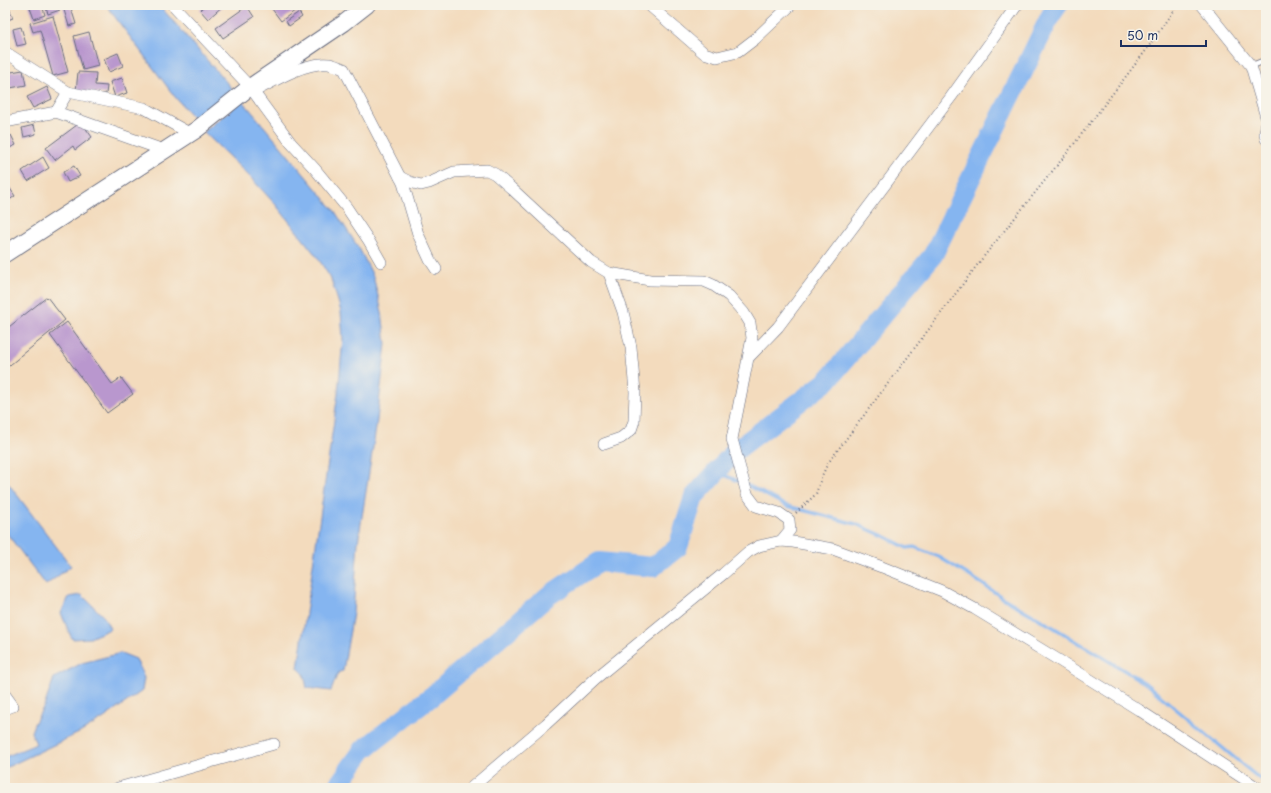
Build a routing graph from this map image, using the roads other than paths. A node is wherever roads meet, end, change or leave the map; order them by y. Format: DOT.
graph roads {
  1 [pos="173,5"];
  2 [pos="649,5"];
  3 [pos="791,5"];
  4 [pos="1016,5"];
  5 [pos="1202,5"];
  6 [pos="359,7"];
  7 [pos="5,52"];
  8 [pos="1266,60"];
  9 [pos="1251,66"];
  10 [pos="249,90"];
  11 [pos="68,92"];
  12 [pos="56,112"];
  13 [pos="1266,117"];
  14 [pos="5,122"];
  15 [pos="1266,127"];
  16 [pos="194,132"];
  17 [pos="1266,139"];
  18 [pos="166,150"];
  19 [pos="400,177"];
  20 [pos="5,254"];
  21 [pos="381,262"];
  22 [pos="436,269"];
  23 [pos="609,273"];
  24 [pos="749,357"];
  25 [pos="604,444"];
  26 [pos="781,541"];
  27 [pos="5,695"];
  28 [pos="5,709"];
  29 [pos="274,744"];
  30 [pos="118,788"];
  31 [pos="471,788"];
  32 [pos="1258,788"];
  1 -- 10 [label="street"];
  2 -- 3 [label="street"];
  4 -- 24 [label="street"];
  5 -- 9 [label="street"];
  6 -- 10 [label="main road"];
  7 -- 11 [label="street"];
  8 -- 9 [label="lane"];
  9 -- 13 [label="street"];
  10 -- 16 [label="main road"];
  10 -- 19 [label="street"];
  10 -- 21 [label="street"];
  11 -- 12 [label="street"];
  11 -- 16 [label="street"];
  12 -- 14 [label="street"];
  12 -- 18 [label="street"];
  15 -- 17 [label="street"];
  16 -- 18 [label="main road"];
  18 -- 20 [label="main road"];
  19 -- 22 [label="street"];
  19 -- 23 [label="street"];
  23 -- 24 [label="street"];
  23 -- 25 [label="street"];
  24 -- 26 [label="street"];
  26 -- 31 [label="street"];
  26 -- 32 [label="street"];
  27 -- 28 [label="street"];
  29 -- 30 [label="street"];
}
